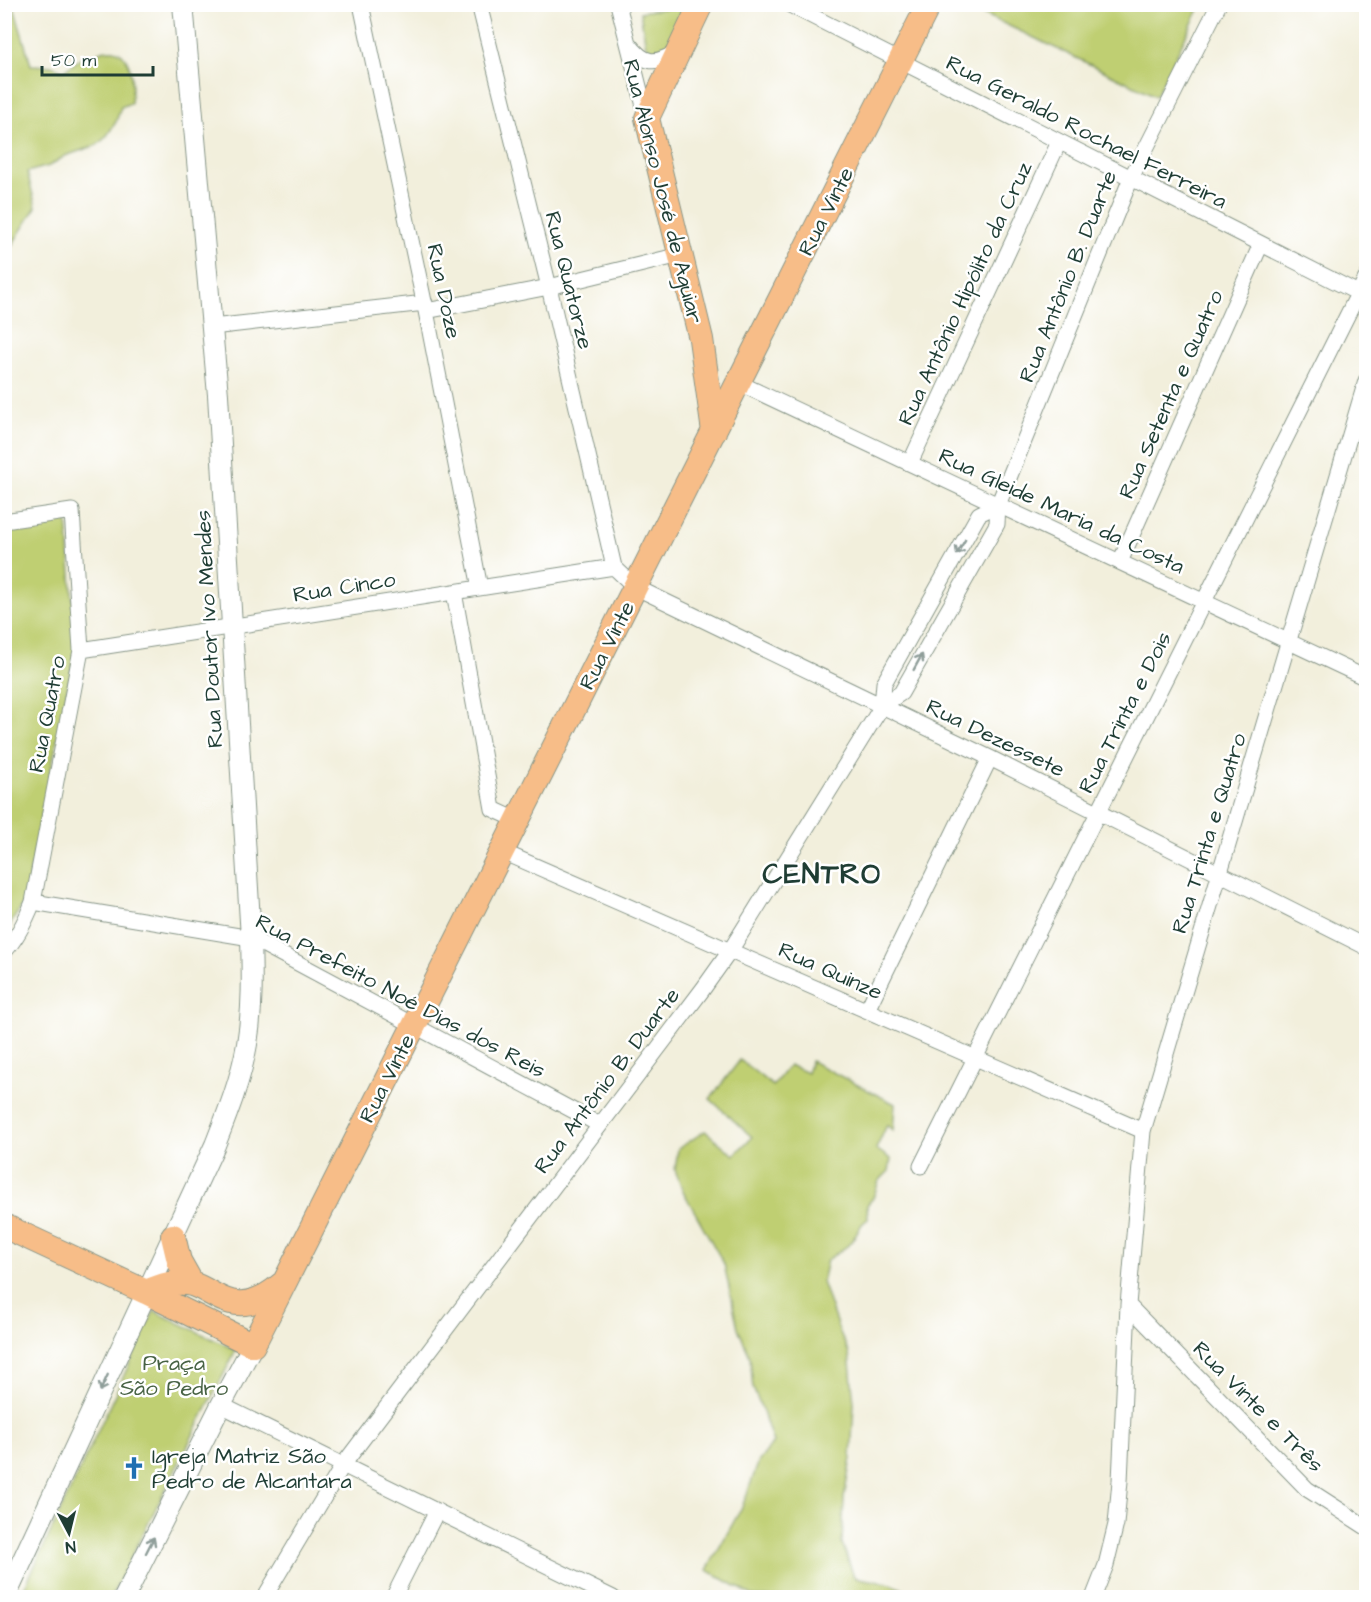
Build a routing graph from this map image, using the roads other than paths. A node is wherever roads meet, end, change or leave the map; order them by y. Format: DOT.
graph roads {
  1 [pos="183,4"];
  2 [pos="361,4"];
  3 [pos="479,4"];
  4 [pos="618,4"];
  5 [pos="701,4"];
  6 [pos="929,4"];
  7 [pos="1219,4"];
  8 [pos="794,6"];
  9 [pos="628,42"];
  10 [pos="677,52"];
  11 [pos="900,61"];
  12 [pos="647,118"];
  13 [pos="1059,142"];
  14 [pos="1131,178"];
  15 [pos="1261,244"];
  16 [pos="680,255"];
  17 [pos="1366,278"];
  18 [pos="549,287"];
  19 [pos="1363,295"];
  20 [pos="425,307"];
  21 [pos="212,327"];
  22 [pos="701,339"];
  23 [pos="1366,381"];
  24 [pos="739,383"];
  25 [pos="714,432"];
  26 [pos="910,463"];
  27 [pos="998,505"];
  28 [pos="4,521"];
  29 [pos="1120,562"];
  30 [pos="614,567"];
  31 [pos="635,587"];
  32 [pos="480,588"];
  33 [pos="454,592"];
  34 [pos="1204,602"];
  35 [pos="232,627"];
  36 [pos="1289,641"];
  37 [pos="81,650"];
  38 [pos="1366,678"];
  39 [pos="882,706"];
  40 [pos="990,758"];
  41 [pos="1099,813"];
  42 [pos="518,820"];
  43 [pos="501,851"];
  44 [pos="1220,873"];
  45 [pos="33,902"];
  46 [pos="251,938"];
  47 [pos="1366,947"];
  48 [pos="730,951"];
  49 [pos="4,952"];
  50 [pos="867,1010"];
  51 [pos="413,1025"];
  52 [pos="975,1058"];
  53 [pos="600,1125"];
  54 [pos="1143,1131"];
  55 [pos="921,1166"];
  56 [pos="4,1226"];
  57 [pos="172,1236"];
  58 [pos="282,1284"];
  59 [pos="146,1292"];
  60 [pos="212,1293"];
  61 [pos="1128,1305"];
  62 [pos="200,1319"];
  63 [pos="253,1345"];
  64 [pos="221,1405"];
  65 [pos="343,1465"];
  66 [pos="437,1511"];
  67 [pos="1366,1527"];
  68 [pos="5,1598"];
  69 [pos="124,1598"];
  70 [pos="264,1598"];
  71 [pos="393,1598"];
  72 [pos="613,1598"];
  73 [pos="1093,1598"];
  1 -- 21 [label="street, Rua Doutor Ivo Mendes"];
  2 -- 20 [label="street, Rua Doze"];
  3 -- 18 [label="street, Rua Quatorze"];
  4 -- 9 [label="street, Rua Alonso José de Aguiar"];
  5 -- 10 [label="main road"];
  6 -- 11 [label="main road, Rua Vinte"];
  7 -- 14 [label="street, Rua Antônio B. Duarte"];
  8 -- 11 [label="street, Rua Geraldo Rochael Ferreira"];
  9 -- 10 [label="street, Rua Alonso José de Aguiar"];
  9 -- 12 [label="street, Rua Alonso José de Aguiar"];
  10 -- 12 [label="main road"];
  11 -- 13 [label="street, Rua Geraldo Rochael Ferreira"];
  11 -- 24 [label="main road, Rua Vinte"];
  12 -- 16 [label="main road, Rua Alonso José de Aguiar"];
  13 -- 14 [label="street, Rua Geraldo Rochael Ferreira"];
  13 -- 26 [label="street, Rua Antônio Hipólito da Cruz"];
  14 -- 15 [label="street, Rua Geraldo Rochael Ferreira"];
  14 -- 27 [label="street, Rua Antônio B. Duarte"];
  15 -- 19 [label="street, Rua Geraldo Rochael Ferreira"];
  15 -- 29 [label="street, Rua Setenta e Quatro"];
  16 -- 18 [label="street"];
  16 -- 22 [label="main road, Rua Alonso José de Aguiar"];
  17 -- 19 [label="street, Rua Trinta e Dois"];
  18 -- 20 [label="street"];
  18 -- 30 [label="street, Rua Quatorze"];
  19 -- 34 [label="street, Rua Trinta e Dois"];
  20 -- 21 [label="street"];
  20 -- 32 [label="street, Rua Doze"];
  21 -- 35 [label="street, Rua Doutor Ivo Mendes"];
  22 -- 24 [label="main road"];
  22 -- 25 [label="main road"];
  23 -- 36 [label="street, Rua Trinta e Quatro"];
  24 -- 25 [label="main road, Rua Vinte"];
  24 -- 26 [label="street, Rua Gleide Maria da Costa"];
  25 -- 31 [label="main road, Rua Vinte"];
  26 -- 27 [label="street, Rua Gleide Maria da Costa"];
  27 -- 29 [label="street, Rua Gleide Maria da Costa"];
  27 -- 39 [label="street, Rua Antônio B. Duarte"];
  28 -- 37 [label="street, Rua Quatro"];
  29 -- 34 [label="street, Rua Gleide Maria da Costa"];
  30 -- 31 [label="street, Rua Dezessete"];
  30 -- 32 [label="street, Rua Cinco"];
  31 -- 39 [label="street, Rua Dezessete"];
  31 -- 42 [label="main road, Rua Vinte"];
  32 -- 33 [label="street, Rua Cinco"];
  33 -- 35 [label="street, Rua Cinco"];
  33 -- 42 [label="street"];
  34 -- 36 [label="street, Rua Gleide Maria da Costa"];
  34 -- 41 [label="street, Rua Trinta e Dois"];
  35 -- 37 [label="street, Rua Cinco"];
  35 -- 46 [label="street, Rua Doutor Ivo Mendes"];
  36 -- 38 [label="street, Rua Gleide Maria da Costa"];
  36 -- 44 [label="street, Rua Trinta e Quatro"];
  37 -- 45 [label="street, Rua Quatro"];
  39 -- 40 [label="street, Rua Dezessete"];
  39 -- 48 [label="street, Rua Antônio B. Duarte"];
  40 -- 41 [label="street, Rua Dezessete"];
  40 -- 50 [label="street"];
  41 -- 44 [label="street, Rua Dezessete"];
  41 -- 52 [label="street, Rua Trinta e Dois"];
  42 -- 43 [label="main road, Rua Vinte"];
  43 -- 48 [label="street, Rua Quinze"];
  43 -- 51 [label="main road, Rua Vinte"];
  44 -- 47 [label="street, Rua Dezessete"];
  44 -- 54 [label="street, Rua Trinta e Quatro"];
  45 -- 46 [label="street, Rua Prefeito Noé Dias dos Reis"];
  45 -- 49 [label="street, Rua Quatro"];
  46 -- 51 [label="street, Rua Prefeito Noé Dias dos Reis"];
  46 -- 57 [label="street, Rua Doutor Ivo Mendes"];
  48 -- 50 [label="street, Rua Quinze"];
  48 -- 53 [label="street, Rua Antônio B. Duarte"];
  50 -- 52 [label="street, Rua Quinze"];
  51 -- 53 [label="street, Rua Prefeito Noé Dias dos Reis"];
  51 -- 58 [label="main road, Rua Vinte"];
  52 -- 54 [label="street, Rua Quinze"];
  52 -- 55 [label="street, Rua Trinta e Dois"];
  53 -- 65 [label="street, Rua Antônio B. Duarte"];
  54 -- 61 [label="street, Rua Trinta e Quatro"];
  56 -- 59 [label="main road"];
  57 -- 59 [label="street, Rua Doutor Ivo Mendes"];
  57 -- 60 [label="main road"];
  58 -- 60 [label="main road"];
  58 -- 63 [label="main road, Rua Vinte"];
  59 -- 60 [label="main road"];
  59 -- 62 [label="main road"];
  59 -- 68 [label="street, one-way"];
  60 -- 62 [label="main road"];
  60 -- 63 [label="main road"];
  61 -- 67 [label="street, Rua Vinte e Três"];
  61 -- 73 [label="street, Rua Trinta e Quatro"];
  62 -- 63 [label="main road"];
  63 -- 64 [label="street"];
  64 -- 65 [label="street"];
  69 -- 64 [label="street, one-way"];
  65 -- 66 [label="street"];
  65 -- 70 [label="street, Rua Antônio B. Duarte"];
  66 -- 71 [label="street"];
  66 -- 72 [label="street"];
}
